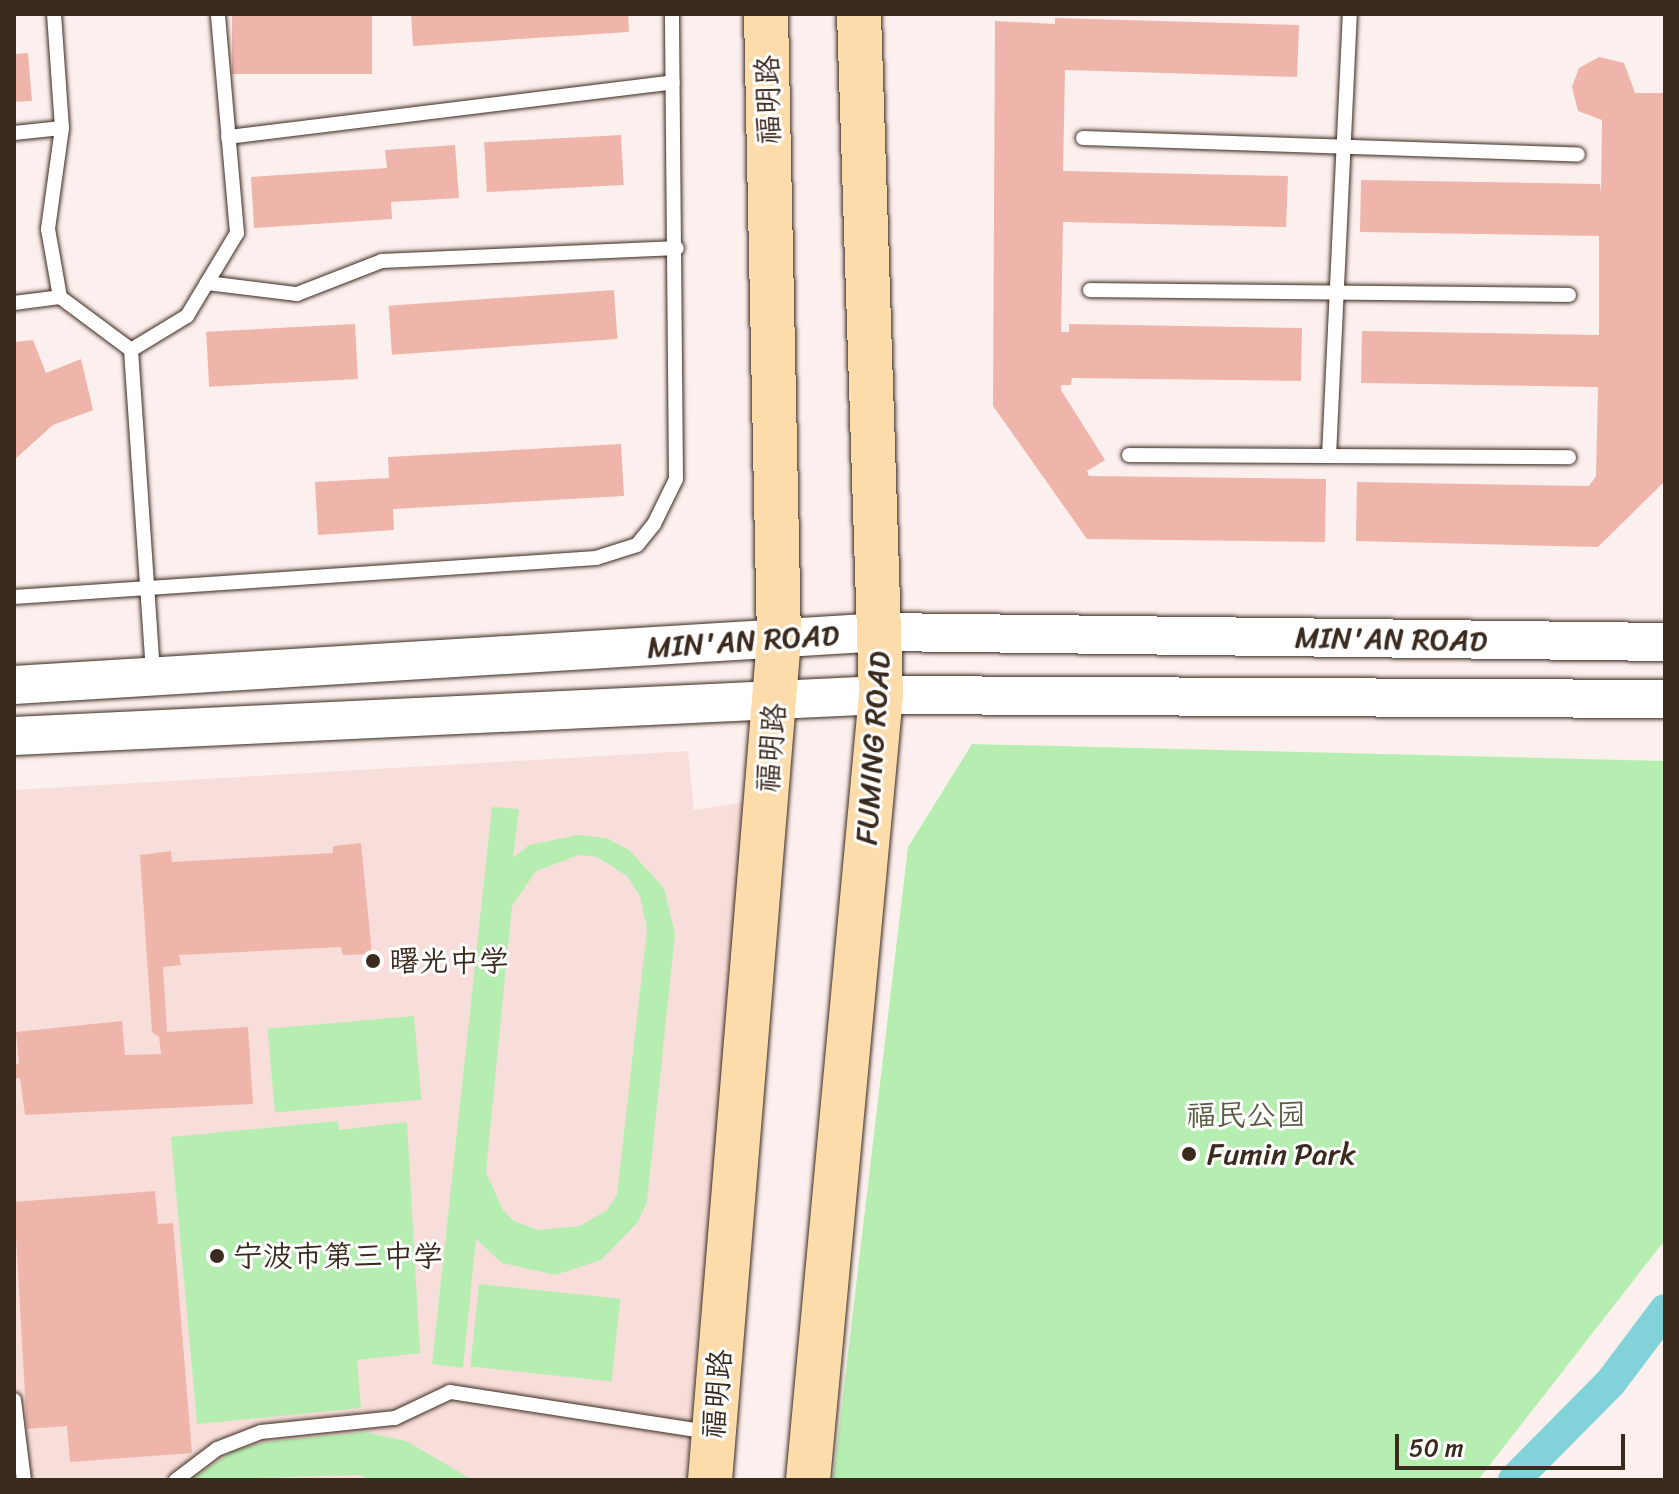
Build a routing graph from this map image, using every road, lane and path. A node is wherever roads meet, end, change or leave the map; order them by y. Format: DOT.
graph roads {
  1 [pos="54,14"];
  2 [pos="218,14"];
  3 [pos="672,14"];
  4 [pos="766,14"];
  5 [pos="859,14"];
  6 [pos="1350,14"];
  7 [pos="673,82"];
  8 [pos="62,128"];
  9 [pos="14,133"];
  10 [pos="228,137"];
  11 [pos="1083,138"];
  12 [pos="1344,147"];
  13 [pos="1578,154"];
  14 [pos="677,248"];
  15 [pos="207,283"];
  16 [pos="1090,290"];
  17 [pos="1337,293"];
  18 [pos="1569,295"];
  19 [pos="60,297"];
  20 [pos="14,303"];
  21 [pos="131,350"];
  22 [pos="1129,455"];
  23 [pos="1329,456"];
  24 [pos="1569,457"];
  25 [pos="147,590"];
  26 [pos="14,597"];
  27 [pos="882,632"];
  28 [pos="779,639"];
  29 [pos="1665,642"];
  30 [pos="153,676"];
  31 [pos="14,685"];
  32 [pos="881,695"];
  33 [pos="775,698"];
  34 [pos="1665,699"];
  35 [pos="14,736"];
  36 [pos="14,1400"];
  37 [pos="714,1433"];
  38 [pos="24,1480"];
  39 [pos="176,1480"];
  40 [pos="710,1480"];
  41 [pos="808,1480"];
  1 -- 8 [label="lane"];
  2 -- 10 [label="lane"];
  3 -- 7 [label="lane"];
  4 -- 28 [label="main road, 福明路"];
  5 -- 27 [label="main road, FUMING ROAD"];
  6 -- 12 [label="lane"];
  7 -- 10 [label="lane"];
  7 -- 14 [label="lane"];
  8 -- 9 [label="lane"];
  8 -- 19 [label="lane"];
  10 -- 15 [label="lane"];
  11 -- 12 [label="lane"];
  12 -- 13 [label="lane"];
  12 -- 17 [label="lane"];
  14 -- 15 [label="lane"];
  14 -- 25 [label="lane"];
  15 -- 21 [label="lane"];
  16 -- 17 [label="lane"];
  17 -- 18 [label="lane"];
  17 -- 23 [label="lane"];
  19 -- 20 [label="lane"];
  19 -- 21 [label="lane"];
  21 -- 25 [label="lane"];
  22 -- 23 [label="lane"];
  23 -- 24 [label="lane"];
  25 -- 26 [label="lane"];
  25 -- 30 [label="lane"];
  27 -- 28 [label="main road, MIN'AN ROAD"];
  27 -- 29 [label="main road, MIN'AN ROAD"];
  27 -- 32 [label="main road, FUMING ROAD"];
  28 -- 30 [label="main road, MIN'AN ROAD"];
  28 -- 33 [label="main road, 福明路"];
  30 -- 31 [label="main road, MIN'AN ROAD"];
  32 -- 33 [label="main road, MIN'AN ROAD"];
  32 -- 34 [label="main road, MIN'AN ROAD"];
  32 -- 41 [label="main road, FUMING ROAD"];
  33 -- 35 [label="main road, MIN'AN ROAD"];
  33 -- 37 [label="main road, 福明路"];
  36 -- 38 [label="lane"];
  37 -- 39 [label="lane"];
  37 -- 40 [label="main road, 福明路"];
}
